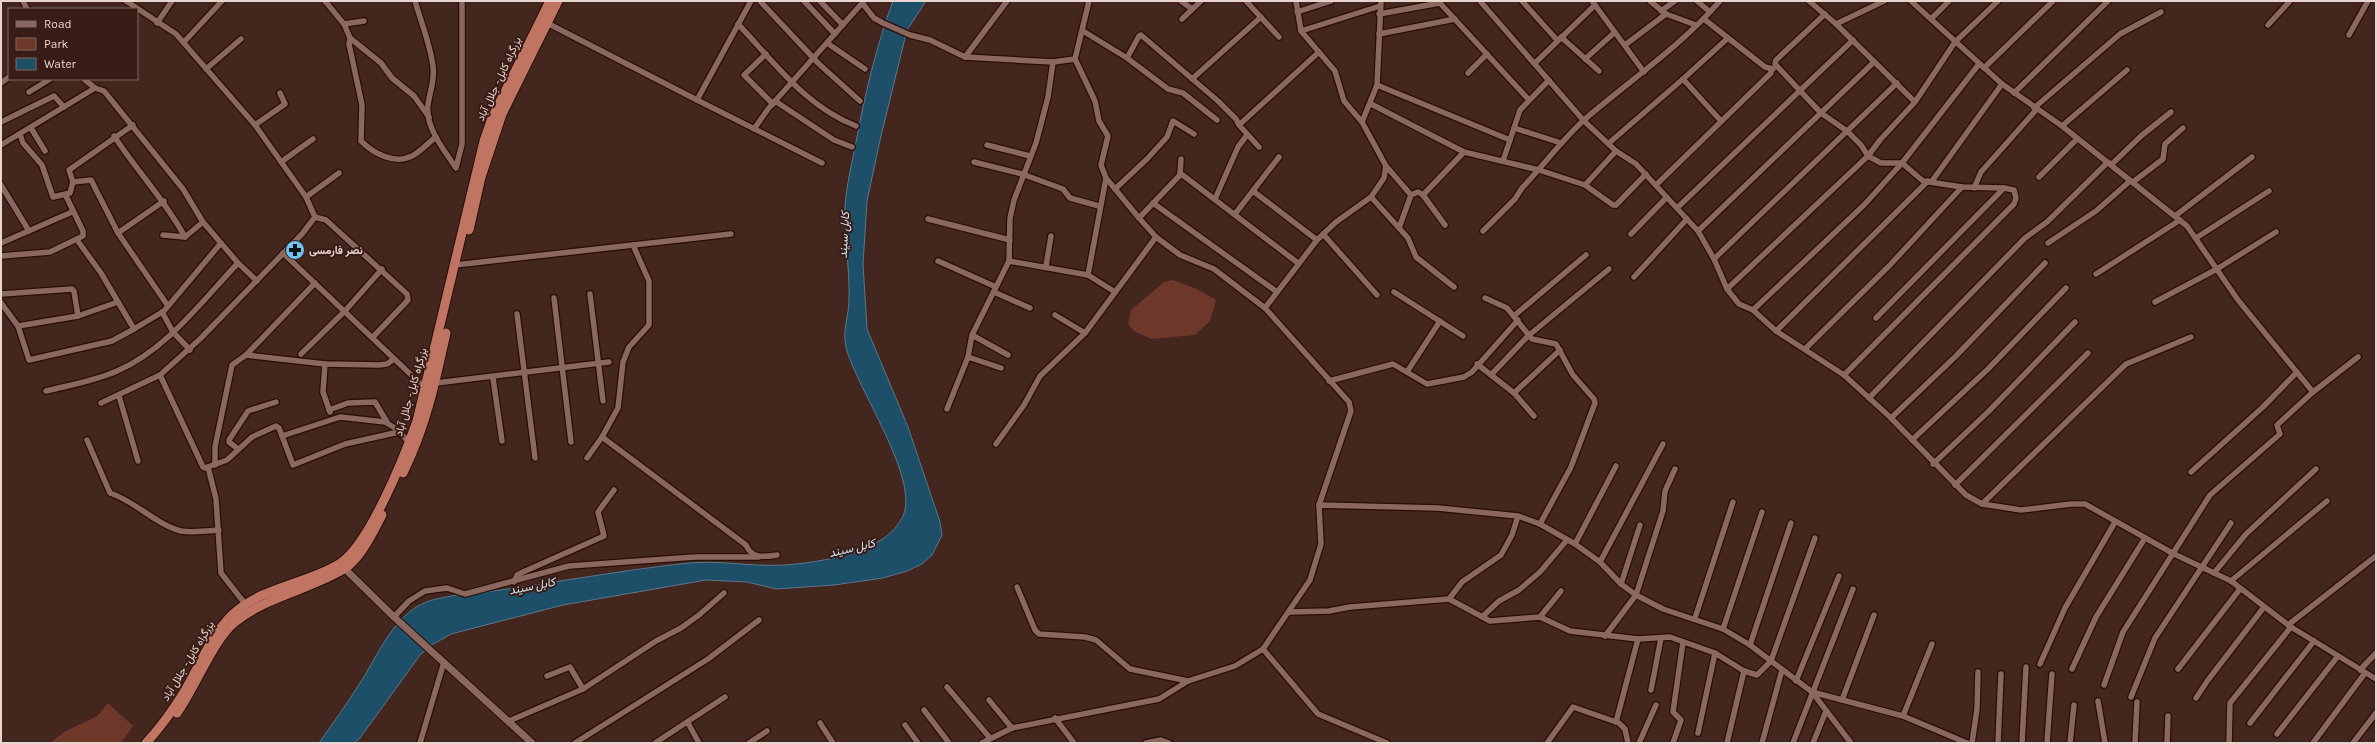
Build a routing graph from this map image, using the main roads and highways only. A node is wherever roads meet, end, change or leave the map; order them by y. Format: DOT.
graph roads {
  1 [pos="550,1"];
  2 [pos="558,1"];
  3 [pos="458,265"];
  4 [pos="342,566"];
  5 [pos="146,743"];
  6 [pos="154,743"];
  1 -- 3 [label="highway, بزرگراه کابل- جلال آباد"];
  2 -- 3 [label="highway, بزرگراه کابل- جلال آباد"];
  3 -- 4 [label="highway, بزرگراه کابل- جلال آباد"];
  3 -- 4 [label="highway, بزرگراه کابل- جلال آباد"];
  4 -- 5 [label="highway, بزرگراه کابل- جلال آباد"];
  4 -- 6 [label="highway, بزرگراه کابل- جلال آباد"];
}
